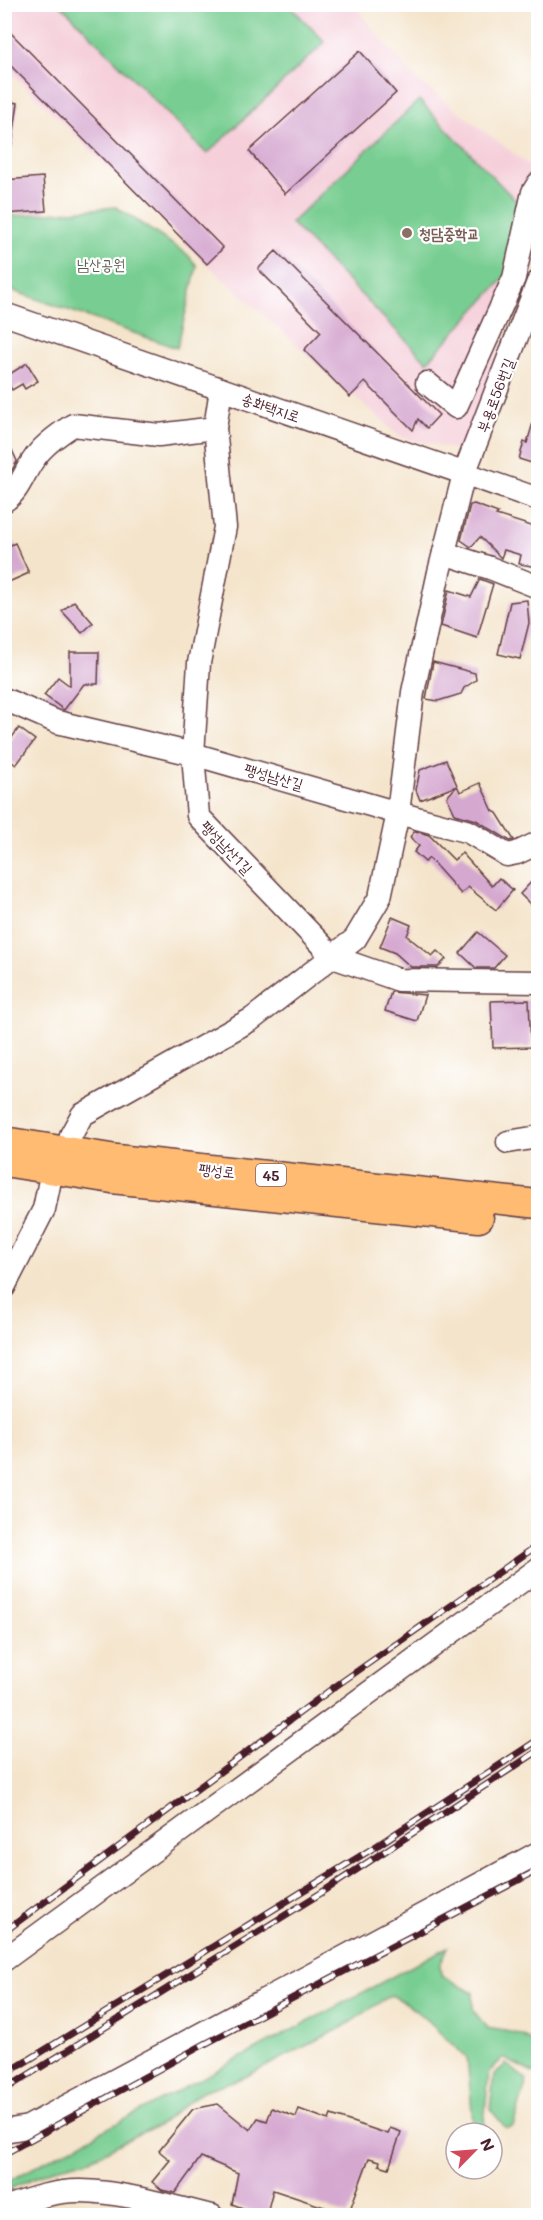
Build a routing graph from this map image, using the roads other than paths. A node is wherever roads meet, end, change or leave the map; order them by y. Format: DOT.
graph roads {
  1 [pos="538,184"];
  2 [pos="538,282"];
  3 [pos="4,314"];
  4 [pos="427,382"];
  5 [pos="221,389"];
  6 [pos="214,428"];
  7 [pos="464,474"];
  8 [pos="538,499"];
  9 [pos="4,501"];
  10 [pos="444,553"];
  11 [pos="538,587"];
  12 [pos="4,699"];
  13 [pos="194,754"];
  14 [pos="398,813"];
  15 [pos="538,843"];
  16 [pos="333,957"];
  17 [pos="538,982"];
  18 [pos="71,1134"];
  19 [pos="538,1137"];
  20 [pos="4,1141"];
  21 [pos="508,1142"];
  22 [pos="4,1162"];
  23 [pos="50,1185"];
  24 [pos="538,1204"];
  25 [pos="538,1224"];
  26 [pos="4,1287"];
  27 [pos="538,1569"];
  28 [pos="538,1853"];
  29 [pos="4,1960"];
  30 [pos="4,2131"];
  31 [pos="4,2208"];
  32 [pos="212,2216"];
  1 -- 4 [label="street"];
  2 -- 7 [label="street, 부용로56번길"];
  3 -- 5 [label="street, 송화택지로"];
  5 -- 6 [label="street, 팽성남산1길"];
  5 -- 7 [label="street, 송화택지로"];
  6 -- 9 [label="street"];
  6 -- 13 [label="street, 팽성남산1길"];
  7 -- 8 [label="street, 송화택지로"];
  7 -- 10 [label="street, 부용로56번길"];
  10 -- 11 [label="street"];
  10 -- 14 [label="street, 부용로56번길"];
  12 -- 13 [label="street, 팽성남산길"];
  13 -- 14 [label="street, 팽성남산길"];
  13 -- 16 [label="street, 팽성남산1길"];
  14 -- 15 [label="street, 팽성남산길"];
  14 -- 16 [label="street, 부용로56번길"];
  16 -- 17 [label="street"];
  16 -- 18 [label="street"];
  19 -- 21 [label="street"];
  20 -- 24 [label="main road, 팽성로 / 45"];
  22 -- 25 [label="main road, 팽성로 / 45"];
  23 -- 26 [label="street"];
  27 -- 29 [label="street"];
  28 -- 30 [label="street"];
  31 -- 32 [label="street"];
}
